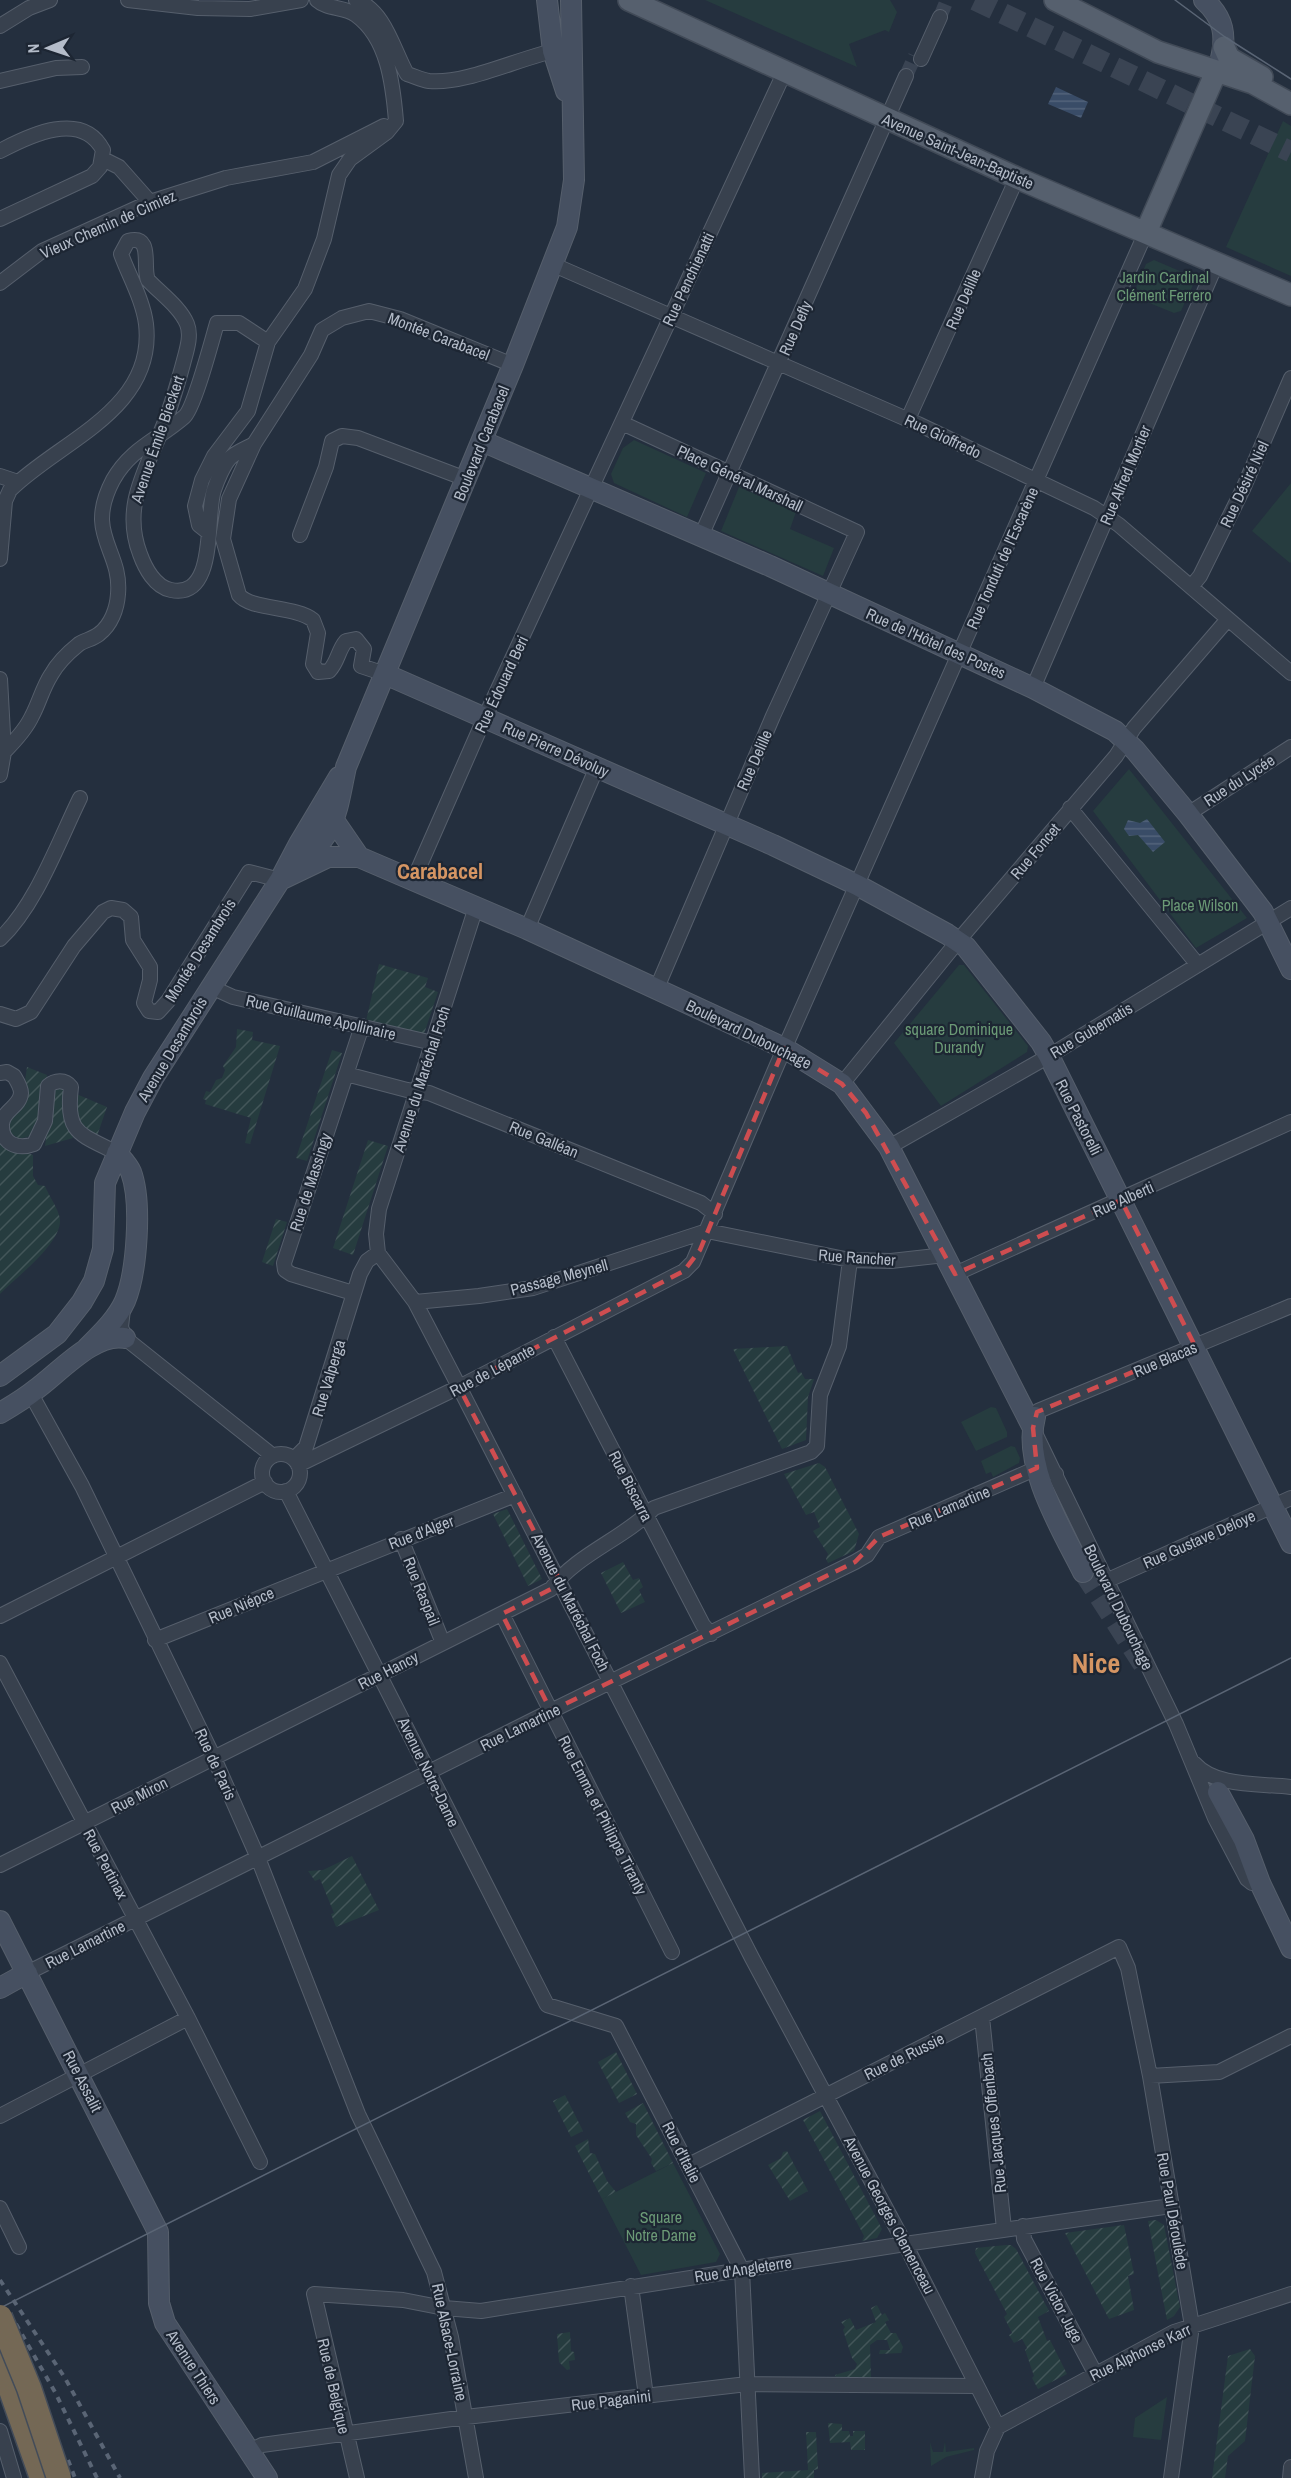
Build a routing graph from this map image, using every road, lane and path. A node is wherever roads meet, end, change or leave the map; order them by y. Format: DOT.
graph roads {
  1 [pos="50,0"];
  2 [pos="129,0"];
  3 [pos="302,0"];
  4 [pos="317,0"];
  5 [pos="356,0"];
  6 [pos="547,0"];
  7 [pos="571,0"];
  8 [pos="629,0"];
  9 [pos="1055,0"];
  10 [pos="1204,0"];
  11 [pos="938,16"];
  12 [pos="0,26"];
  13 [pos="1224,47"];
  14 [pos="562,49"];
  15 [pos="918,58"];
  16 [pos="82,68"];
  17 [pos="785,71"];
  18 [pos="1216,72"];
  19 [pos="909,77"];
  20 [pos="1267,80"];
  21 [pos="0,81"];
  22 [pos="1291,90"];
  23 [pos="1291,103"];
  24 [pos="1291,114"];
  25 [pos="888,119"];
  26 [pos="392,127"];
  27 [pos="0,151"];
  28 [pos="103,159"];
  29 [pos="1017,178"];
  30 [pos="150,202"];
  31 [pos="0,219"];
  32 [pos="1146,232"];
  33 [pos="1216,262"];
  34 [pos="554,265"];
  35 [pos="0,283"];
  36 [pos="1291,294"];
  37 [pos="671,316"];
  38 [pos="268,342"];
  39 [pos="779,363"];
  40 [pos="513,365"];
  41 [pos="1291,378"];
  42 [pos="908,420"];
  43 [pos="622,423"];
  44 [pos="161,432"];
  45 [pos="482,441"];
  46 [pos="254,444"];
  47 [pos="730,472"];
  48 [pos="0,476"];
  49 [pos="466,479"];
  50 [pos="1036,481"];
  51 [pos="18,482"];
  52 [pos="592,488"];
  53 [pos="1108,516"];
  54 [pos="857,532"];
  55 [pos="209,533"];
  56 [pos="300,535"];
  57 [pos="701,536"];
  58 [pos="0,559"];
  59 [pos="1191,587"];
  60 [pos="828,594"];
  61 [pos="1228,619"];
  62 [pos="960,654"];
  63 [pos="1291,673"];
  64 [pos="385,674"];
  65 [pos="0,679"];
  66 [pos="1033,688"];
  67 [pos="484,717"];
  68 [pos="1126,740"];
  69 [pos="1291,747"];
  70 [pos="4,752"];
  71 [pos="346,767"];
  72 [pos="597,767"];
  73 [pos="0,775"];
  74 [pos="80,798"];
  75 [pos="1070,808"];
  76 [pos="1188,814"];
  77 [pos="335,822"];
  78 [pos="726,825"];
  79 [pos="359,857"];
  80 [pos="280,880"];
  81 [pos="413,881"];
  82 [pos="857,885"];
  83 [pos="477,907"];
  84 [pos="1291,908"];
  85 [pos="1268,922"];
  86 [pos="527,929"];
  87 [pos="0,939"];
  88 [pos="958,941"];
  89 [pos="1198,965"];
  90 [pos="1291,969"];
  91 [pos="211,987"];
  92 [pos="656,990"];
  93 [pos="0,1014"];
  94 [pos="362,1026"];
  95 [pos="433,1043"];
  96 [pos="784,1048"];
  97 [pos="1049,1056"];
  98 [pos="0,1073"];
  99 [pos="346,1074"];
  100 [pos="842,1084"];
  101 [pos="417,1092"];
  102 [pos="1291,1122"];
  103 [pos="889,1147"];
  104 [pos="117,1153"];
  105 [pos="1121,1200"];
  106 [pos="715,1214"];
  107 [pos="707,1231"];
  108 [pos="378,1253"];
  109 [pos="945,1255"];
  110 [pos="850,1260"];
  111 [pos="684,1271"];
  112 [pos="955,1274"];
  113 [pos="354,1293"];
  114 [pos="124,1302"];
  115 [pos="415,1302"];
  116 [pos="1291,1306"];
  117 [pos="554,1337"];
  118 [pos="125,1338"];
  119 [pos="1194,1347"];
  120 [pos="87,1348"];
  121 [pos="0,1376"];
  122 [pos="459,1387"];
  123 [pos="31,1394"];
  124 [pos="0,1413"];
  125 [pos="1036,1420"];
  126 [pos="273,1456"];
  127 [pos="296,1462"];
  128 [pos="1046,1471"];
  129 [pos="265,1482"];
  130 [pos="286,1491"];
  131 [pos="515,1495"];
  132 [pos="1291,1498"];
  133 [pos="1273,1506"];
  134 [pos="646,1515"];
  135 [pos="401,1539"];
  136 [pos="1291,1543"];
  137 [pos="117,1559"];
  138 [pos="326,1569"];
  139 [pos="1083,1572"];
  140 [pos="559,1579"];
  141 [pos="1106,1581"];
  142 [pos="502,1614"];
  143 [pos="0,1616"];
  144 [pos="711,1634"];
  145 [pos="155,1640"];
  146 [pos="443,1643"];
  147 [pos="0,1663"];
  148 [pos="381,1673"];
  149 [pos="612,1683"];
  150 [pos="551,1711"];
  151 [pos="214,1758"];
  152 [pos="1192,1761"];
  153 [pos="429,1773"];
  154 [pos="1291,1787"];
  155 [pos="1218,1792"];
  156 [pos="83,1822"];
  157 [pos="258,1858"];
  158 [pos="0,1865"];
  159 [pos="1260,1883"];
  160 [pos="134,1918"];
  161 [pos="0,1921"];
  162 [pos="1119,1947"];
  163 [pos="1291,1948"];
  164 [pos="672,1952"];
  165 [pos="752,1958"];
  166 [pos="27,1973"];
  167 [pos="0,1988"];
  168 [pos="982,2017"];
  169 [pos="188,2018"];
  170 [pos="598,2020"];
  171 [pos="1291,2036"];
  172 [pos="80,2076"];
  173 [pos="1150,2076"];
  174 [pos="826,2094"];
  175 [pos="0,2116"];
  176 [pos="373,2148"];
  177 [pos="260,2162"];
  178 [pos="689,2165"];
  179 [pos="1171,2206"];
  180 [pos="0,2208"];
  181 [pos="1023,2226"];
  182 [pos="1004,2229"];
  183 [pos="159,2244"];
  184 [pos="905,2244"];
  185 [pos="20,2247"];
  186 [pos="742,2270"];
  187 [pos="631,2286"];
  188 [pos="314,2294"];
  189 [pos="1291,2294"];
  190 [pos="444,2308"];
  191 [pos="0,2317"];
  192 [pos="1192,2326"];
  193 [pos="0,2359"];
  194 [pos="1095,2373"];
  195 [pos="747,2384"];
  196 [pos="976,2386"];
  197 [pos="646,2396"];
  198 [pos="466,2417"];
  199 [pos="998,2427"];
  200 [pos="0,2431"];
  201 [pos="346,2434"];
  202 [pos="249,2451"];
  203 [pos="1291,2467"];
  204 [pos="14,2478"];
  205 [pos="42,2478"];
  206 [pos="59,2478"];
  207 [pos="267,2478"];
  208 [pos="357,2478"];
  209 [pos="476,2478"];
  210 [pos="752,2478"];
  211 [pos="982,2478"];
  212 [pos="1171,2478"];
  213 [pos="1290,2478"];
  1 -- 12 [label="street"];
  2 -- 3 [label="street"];
  4 -- 26 [label="street"];
  5 -- 14 [label="street"];
  6 -- 14 [label="main road"];
  7 -- 14 [label="main road, Boulevard Carabacel"];
  8 -- 17 [label="main road, Avenue Saint-Jean-Baptiste"];
  9 -- 18 [label="main road"];
  10 -- 13 [label="main road"];
  11 -- 15 [label="street"];
  13 -- 18 [label="main road"];
  13 -- 20 [label="main road"];
  14 -- 34 [label="main road, Boulevard Carabacel"];
  16 -- 21 [label="street"];
  17 -- 25 [label="main road, Avenue Saint-Jean-Baptiste"];
  17 -- 37 [label="street, Rue Penchienatti"];
  18 -- 23 [label="main road"];
  18 -- 24 [label="main road"];
  18 -- 32 [label="main road"];
  19 -- 25 [label="street, Rue Defly"];
  20 -- 22 [label="main road"];
  20 -- 23 [label="main road"];
  25 -- 29 [label="main road, Avenue Saint-Jean-Baptiste"];
  25 -- 39 [label="street, Rue Defly"];
  26 -- 30 [label="street, Vieux Chemin de Cimiez"];
  26 -- 38 [label="street"];
  27 -- 28 [label="street"];
  28 -- 30 [label="street"];
  28 -- 31 [label="street"];
  29 -- 32 [label="main road, Avenue Saint-Jean-Baptiste"];
  29 -- 42 [label="street, Rue Delille"];
  30 -- 35 [label="street, Vieux Chemin de Cimiez"];
  32 -- 33 [label="main road, Avenue Saint-Jean-Baptiste"];
  32 -- 50 [label="street, Rue Tonduti de l'Escarène"];
  33 -- 36 [label="main road, Avenue Saint-Jean-Baptiste"];
  33 -- 53 [label="street, Rue Alfred Mortier"];
  34 -- 37 [label="street, Rue Gioffredo"];
  34 -- 40 [label="main road, Boulevard Carabacel"];
  37 -- 39 [label="street, Rue Gioffredo"];
  37 -- 43 [label="street, Rue Penchienatti"];
  38 -- 44 [label="street"];
  38 -- 55 [label="street"];
  39 -- 42 [label="street, Rue Gioffredo"];
  39 -- 47 [label="street, Rue Defly"];
  40 -- 45 [label="main road, Boulevard Carabacel"];
  40 -- 46 [label="street, Montée Carabacel"];
  41 -- 59 [label="street, Rue Désiré Niel"];
  42 -- 50 [label="street, Rue Gioffredo"];
  43 -- 47 [label="street, Place Général Marshall"];
  43 -- 52 [label="street, Rue Penchienatti"];
  44 -- 51 [label="street, Avenue Émile Bieckert"];
  44 -- 55 [label="street, Avenue Émile Bieckert"];
  44 -- 70 [label="street"];
  45 -- 49 [label="main road, Boulevard Carabacel"];
  45 -- 52 [label="main road, Rue de l'Hôtel des Postes"];
  46 -- 55 [label="street, Avenue Émile Bieckert"];
  46 -- 64 [label="street"];
  47 -- 54 [label="street, Place Général Marshall"];
  47 -- 57 [label="street, Rue Defly"];
  48 -- 51 [label="street"];
  49 -- 56 [label="street"];
  49 -- 64 [label="main road, Boulevard Carabacel"];
  50 -- 53 [label="street, Rue Gioffredo"];
  50 -- 62 [label="street, Rue Tonduti de l'Escarène"];
  51 -- 58 [label="street, Avenue Émile Bieckert"];
  52 -- 57 [label="main road, Rue de l'Hôtel des Postes"];
  52 -- 67 [label="street, Rue Édouard Beri"];
  53 -- 59 [label="street, Rue Gioffredo"];
  53 -- 66 [label="street, Rue Alfred Mortier"];
  54 -- 60 [label="street, Rue Delille"];
  57 -- 60 [label="main road, Rue de l'Hôtel des Postes"];
  59 -- 61 [label="street, Rue Gioffredo"];
  60 -- 62 [label="main road, Rue de l'Hôtel des Postes"];
  60 -- 78 [label="street, Rue Delille"];
  61 -- 63 [label="street, Rue Gioffredo"];
  61 -- 68 [label="street, Rue Foncet"];
  62 -- 66 [label="main road, Rue de l'Hôtel des Postes"];
  62 -- 82 [label="street, Rue Tonduti de l'Escarène"];
  64 -- 67 [label="main road, Rue Pierre Dévoluy"];
  64 -- 71 [label="main road, Boulevard Carabacel"];
  65 -- 70 [label="street"];
  66 -- 68 [label="main road, Rue de l'Hôtel des Postes"];
  67 -- 72 [label="main road, Rue Pierre Dévoluy"];
  67 -- 81 [label="street, Rue Édouard Beri"];
  68 -- 75 [label="street, Rue Foncet"];
  68 -- 76 [label="main road, Rue de l'Hôtel des Postes"];
  69 -- 76 [label="street, Rue du Lycée"];
  70 -- 73 [label="street"];
  71 -- 77 [label="main road, Boulevard Carabacel"];
  71 -- 80 [label="main road, Boulevard Carabacel"];
  72 -- 78 [label="main road, Rue Pierre Dévoluy"];
  72 -- 86 [label="street"];
  74 -- 87 [label="street"];
  75 -- 88 [label="street, Rue Foncet"];
  75 -- 89 [label="street"];
  76 -- 85 [label="main road, Rue de l'Hôtel des Postes"];
  77 -- 79 [label="main road"];
  77 -- 80 [label="main road, Boulevard Carabacel"];
  78 -- 82 [label="main road, Rue Pastorelli"];
  78 -- 92 [label="street, Rue Delille"];
  79 -- 80 [label="main road, Boulevard Dubouchage"];
  79 -- 81 [label="main road, Boulevard Dubouchage"];
  80 -- 91 [label="main road, Avenue Desambrois"];
  80 -- 93 [label="street, Montée Desambrois"];
  81 -- 83 [label="main road, Boulevard Dubouchage"];
  82 -- 88 [label="main road, Rue Pastorelli"];
  82 -- 96 [label="street, Rue Tonduti de l'Escarène"];
  83 -- 86 [label="main road, Boulevard Dubouchage"];
  83 -- 95 [label="street, Avenue du Maréchal Foch"];
  84 -- 85 [label="street, Rue Gubernatis"];
  85 -- 89 [label="street, Rue Gubernatis"];
  85 -- 90 [label="main road, Rue de l'Hôtel des Postes"];
  86 -- 92 [label="main road, Boulevard Dubouchage"];
  88 -- 97 [label="main road, Rue Pastorelli"];
  88 -- 100 [label="street, Rue Foncet"];
  89 -- 97 [label="street, Rue Gubernatis"];
  91 -- 94 [label="street, Rue Guillaume Apollinaire"];
  91 -- 104 [label="main road, Avenue Desambrois"];
  92 -- 96 [label="main road, Boulevard Dubouchage"];
  94 -- 95 [label="street, Rue Guillaume Apollinaire"];
  94 -- 99 [label="street, Rue de Massingy"];
  95 -- 101 [label="street, Avenue du Maréchal Foch"];
  96 -- 100 [label="main road, Boulevard Dubouchage"];
  96 -- 106 [label="street, Rue Tonduti de l'Escarène"];
  97 -- 103 [label="street, Rue Gubernatis"];
  97 -- 105 [label="main road, Rue Pastorelli"];
  98 -- 104 [label="street"];
  99 -- 101 [label="street, Rue Galléan"];
  99 -- 113 [label="street, Rue de Massingy"];
  100 -- 103 [label="main road, Boulevard Dubouchage"];
  101 -- 106 [label="street, Rue Galléan"];
  101 -- 108 [label="street, Avenue du Maréchal Foch"];
  102 -- 105 [label="street, Rue Alberti"];
  103 -- 109 [label="main road, Boulevard Dubouchage"];
  104 -- 114 [label="main road"];
  104 -- 121 [label="main road, Avenue Desambrois"];
  105 -- 112 [label="street, Rue Alberti"];
  105 -- 119 [label="main road, Rue Pastorelli"];
  106 -- 107 [label="street, Rue Tonduti de l'Escarène"];
  107 -- 110 [label="street, Rue Rancher"];
  107 -- 111 [label="street, Rue Tonduti de l'Escarène"];
  107 -- 115 [label="street, Passage Meynell"];
  108 -- 113 [label="street"];
  108 -- 115 [label="street, Avenue du Maréchal Foch"];
  109 -- 110 [label="street, Rue Rancher"];
  109 -- 112 [label="main road, Boulevard Dubouchage"];
  110 -- 134 [label="street, Rue Hancy"];
  111 -- 117 [label="street, Rue de Lépante"];
  112 -- 125 [label="main road, Boulevard Dubouchage"];
  113 -- 127 [label="street, Rue Valperga"];
  114 -- 118 [label="street"];
  114 -- 120 [label="main road"];
  115 -- 122 [label="street, Avenue du Maréchal Foch"];
  116 -- 119 [label="street, Rue Blacas"];
  117 -- 122 [label="street, Rue de Lépante"];
  117 -- 134 [label="street, Rue Biscarra"];
  118 -- 120 [label="main road"];
  118 -- 126 [label="street"];
  119 -- 125 [label="street, Rue Blacas"];
  119 -- 133 [label="main road, Rue Pastorelli"];
  120 -- 123 [label="main road"];
  122 -- 127 [label="street, Rue de Lépante"];
  122 -- 131 [label="street, Avenue du Maréchal Foch"];
  123 -- 124 [label="main road"];
  123 -- 137 [label="street, Rue de Paris"];
  125 -- 128 [label="main road, Boulevard Dubouchage"];
  126 -- 127 [label="street"];
  126 -- 129 [label="street"];
  127 -- 130 [label="street"];
  128 -- 139 [label="main road, Boulevard Dubouchage"];
  128 -- 141 [label="street, Boulevard Dubouchage"];
  128 -- 144 [label="street, Rue Lamartine"];
  129 -- 130 [label="street"];
  129 -- 137 [label="street"];
  130 -- 138 [label="street, Avenue Notre-Dame"];
  131 -- 135 [label="street, Rue d'Alger"];
  131 -- 140 [label="street, Avenue du Maréchal Foch"];
  132 -- 133 [label="street, Rue Gustave Deloye"];
  133 -- 136 [label="main road, Rue Pastorelli"];
  133 -- 141 [label="street, Rue Gustave Deloye"];
  134 -- 140 [label="street, Rue Hancy"];
  134 -- 144 [label="street, Rue Biscarra"];
  135 -- 138 [label="street, Rue d'Alger"];
  135 -- 146 [label="street, Rue Raspail"];
  137 -- 143 [label="street"];
  137 -- 145 [label="street, Rue de Paris"];
  138 -- 145 [label="street, Rue Niépce"];
  138 -- 148 [label="street, Avenue Notre-Dame"];
  140 -- 142 [label="street, Rue Hancy"];
  140 -- 149 [label="street, Avenue du Maréchal Foch"];
  141 -- 152 [label="street, Boulevard Dubouchage"];
  142 -- 146 [label="street, Rue Hancy"];
  142 -- 150 [label="street, Rue Emma et Philippe Tiranty"];
  144 -- 149 [label="street, Rue Lamartine"];
  145 -- 151 [label="street, Rue de Paris"];
  146 -- 148 [label="street, Rue Hancy"];
  147 -- 156 [label="street, Rue Pertinax"];
  148 -- 151 [label="street, Rue Hancy"];
  148 -- 153 [label="street, Avenue Notre-Dame"];
  149 -- 150 [label="street, Rue Lamartine"];
  149 -- 165 [label="street, Avenue du Maréchal Foch"];
  150 -- 153 [label="street, Rue Lamartine"];
  150 -- 164 [label="street, Rue Emma et Philippe Tiranty"];
  151 -- 156 [label="street, Rue Miron"];
  151 -- 157 [label="street, Rue de Paris"];
  152 -- 154 [label="street"];
  152 -- 159 [label="street, Boulevard Dubouchage"];
  153 -- 157 [label="street, Rue Lamartine"];
  153 -- 170 [label="street, Avenue Notre-Dame"];
  155 -- 159 [label="main road"];
  156 -- 158 [label="street, Rue Miron"];
  156 -- 160 [label="street, Rue Pertinax"];
  157 -- 160 [label="street, Rue Lamartine"];
  157 -- 176 [label="street, Rue de Paris"];
  159 -- 163 [label="main road"];
  160 -- 166 [label="street, Rue Lamartine"];
  160 -- 169 [label="street, Rue Pertinax"];
  161 -- 166 [label="main road, Rue Assalit"];
  162 -- 168 [label="street, Rue de Russie"];
  162 -- 173 [label="street, Rue Paul Déroulède"];
  165 -- 174 [label="street, Avenue Georges Clemenceau"];
  166 -- 167 [label="main road, Rue Lamartine"];
  166 -- 172 [label="main road, Rue Assalit"];
  168 -- 174 [label="street, Rue de Russie"];
  168 -- 182 [label="street, Rue Jacques Offenbach"];
  169 -- 172 [label="street"];
  169 -- 177 [label="street, Rue Pertinax"];
  170 -- 178 [label="street, Rue d'Italie"];
  171 -- 173 [label="street"];
  172 -- 175 [label="street"];
  172 -- 183 [label="main road, Rue Assalit"];
  173 -- 179 [label="street, Rue Paul Déroulède"];
  174 -- 178 [label="street, Rue de Russie"];
  174 -- 184 [label="street, Avenue Georges Clemenceau"];
  176 -- 190 [label="street, Rue Alsace-Lorraine"];
  178 -- 186 [label="street, Rue d'Italie"];
  179 -- 181 [label="street, Rue d'Angleterre"];
  179 -- 192 [label="street, Rue Paul Déroulède"];
  180 -- 185 [label="street"];
  181 -- 182 [label="street, Rue d'Angleterre"];
  181 -- 194 [label="street, Rue Victor Juge"];
  182 -- 184 [label="street, Rue d'Angleterre"];
  183 -- 202 [label="main road, Avenue Thiers"];
  184 -- 186 [label="street, Rue d'Angleterre"];
  184 -- 196 [label="street, Avenue Georges Clemenceau"];
  186 -- 187 [label="street, Rue d'Angleterre"];
  186 -- 195 [label="street, Rue d'Italie"];
  187 -- 190 [label="street, Rue d'Angleterre"];
  187 -- 197 [label="street"];
  188 -- 190 [label="street, Rue d'Angleterre"];
  188 -- 201 [label="street, Rue de Belgique"];
  189 -- 192 [label="street, Rue Alphonse Karr"];
  190 -- 198 [label="street, Rue Alsace-Lorraine"];
  191 -- 206 [label="highway, bridge"];
  192 -- 194 [label="street, Rue Alphonse Karr"];
  192 -- 212 [label="street, Rue Paul Déroulède"];
  193 -- 205 [label="highway"];
  194 -- 199 [label="street, Rue Alphonse Karr"];
  195 -- 196 [label="street, Rue Paganini"];
  195 -- 197 [label="street, Rue Paganini"];
  195 -- 210 [label="street, Rue d'Italie"];
  196 -- 199 [label="street, Avenue Georges Clemenceau"];
  197 -- 198 [label="street, Rue Paganini"];
  198 -- 201 [label="street, Rue Paganini"];
  198 -- 209 [label="street, Rue Alsace-Lorraine"];
  199 -- 211 [label="street"];
  200 -- 204 [label="street"];
  201 -- 202 [label="street, Rue Paganini"];
  201 -- 208 [label="street, Rue de Belgique"];
  202 -- 207 [label="main road, Avenue Thiers"];
  203 -- 213 [label="street"];
}
